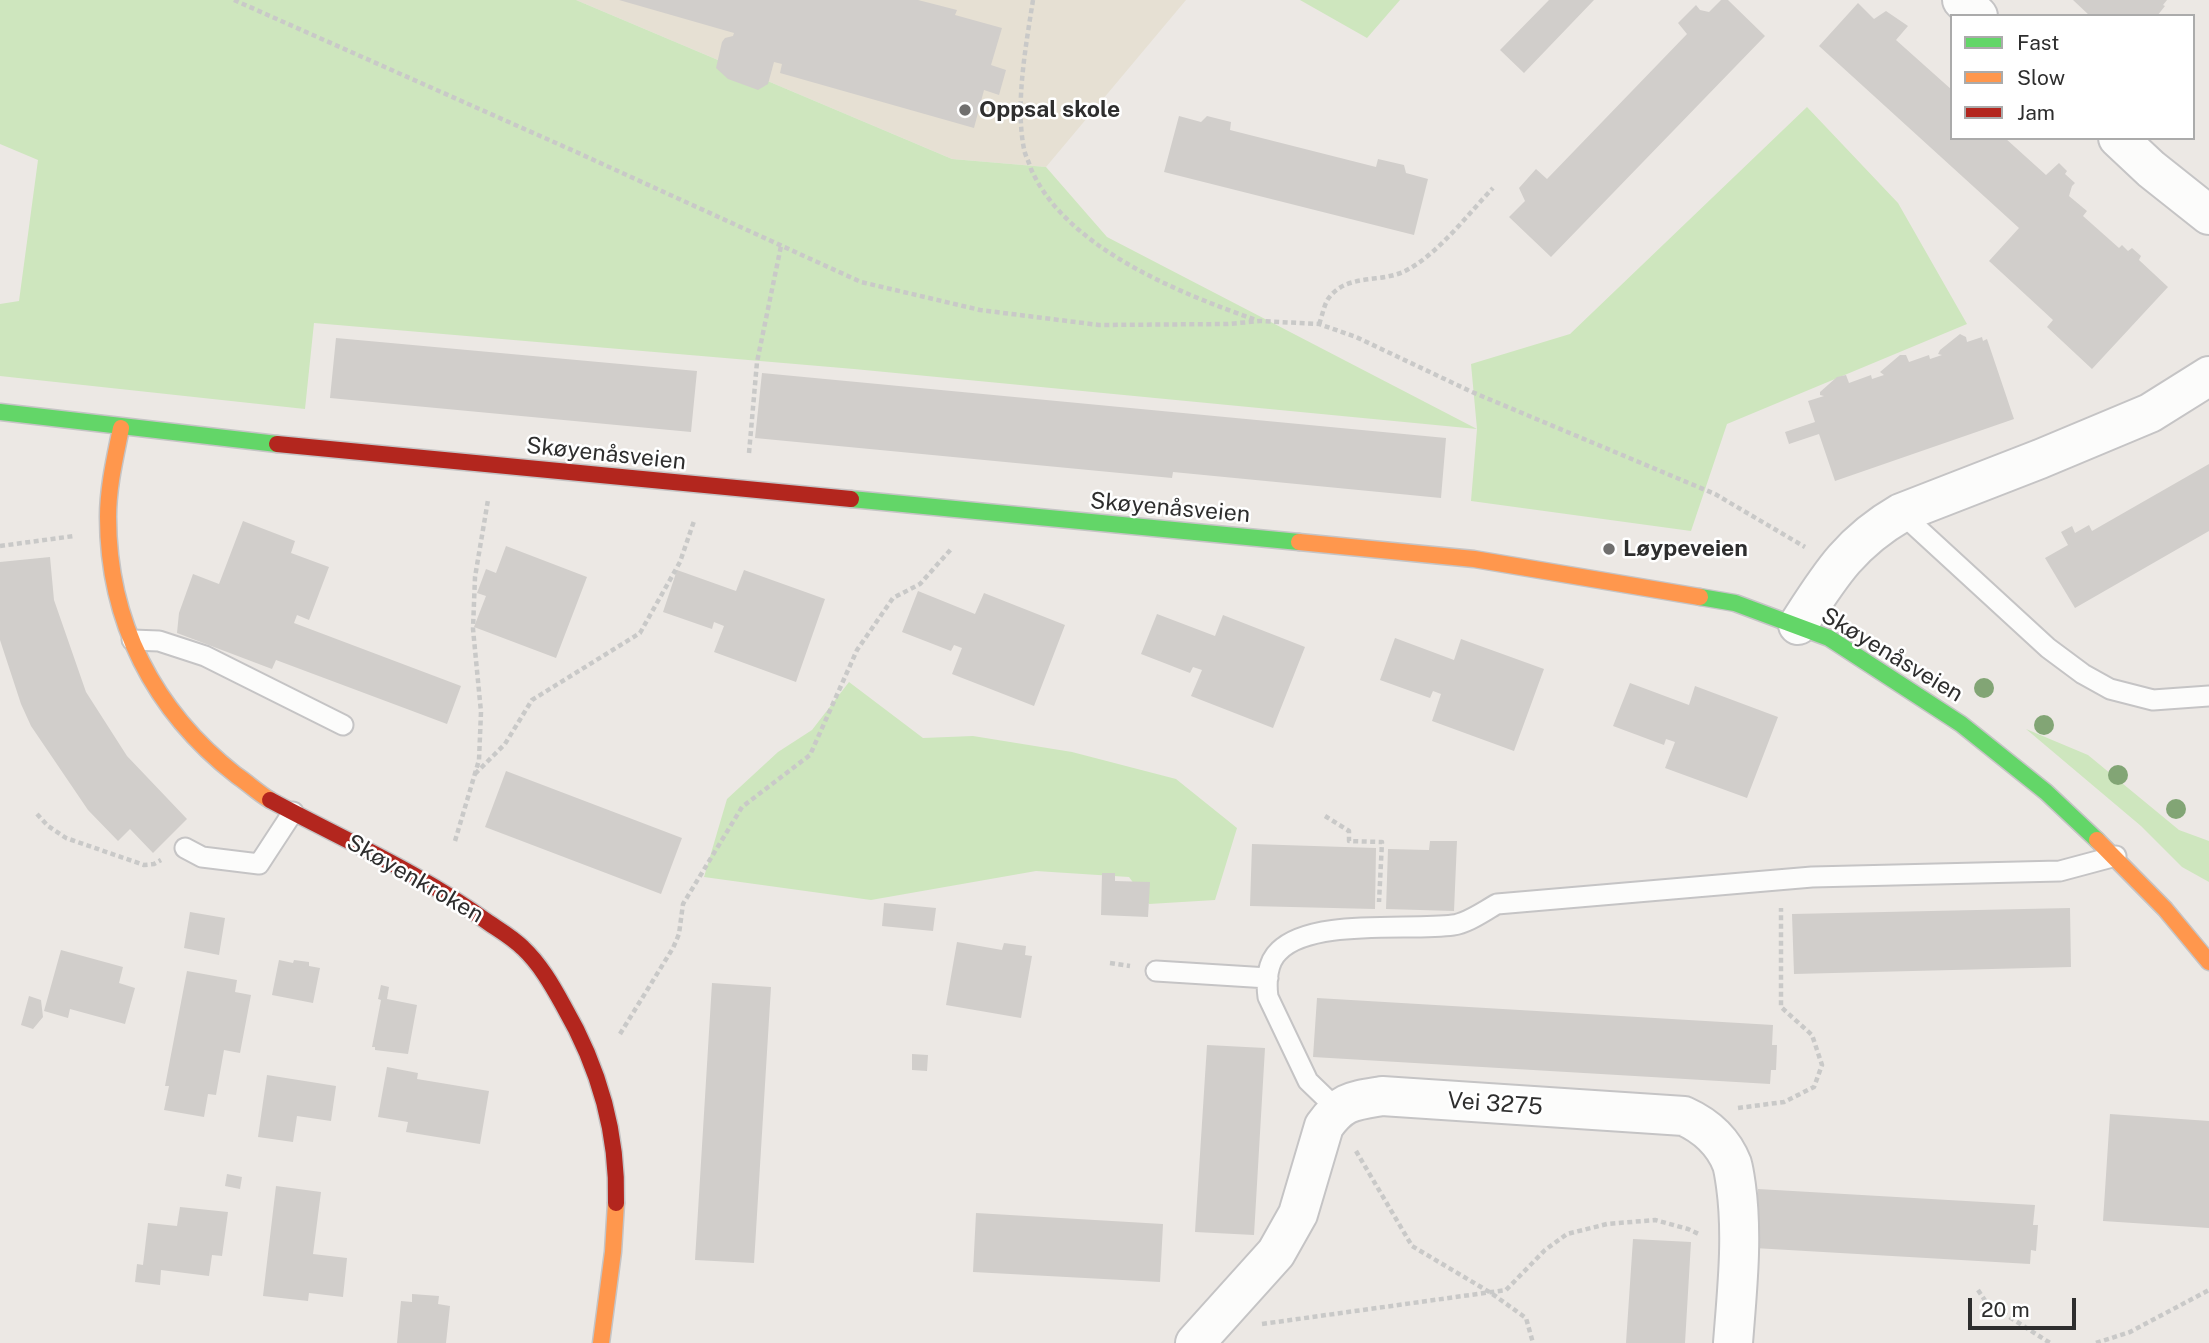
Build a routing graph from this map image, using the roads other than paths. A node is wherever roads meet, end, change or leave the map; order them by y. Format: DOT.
graph roads {
  1 [pos="1962,0"];
  2 [pos="1976,14"];
  3 [pos="2120,140"];
  4 [pos="2209,215"];
  5 [pos="2209,376"];
  6 [pos="0,411"];
  7 [pos="121,428"];
  8 [pos="1901,513"];
  9 [pos="1798,625"];
  10 [pos="132,640"];
  11 [pos="2209,696"];
  12 [pos="343,725"];
  13 [pos="293,811"];
  14 [pos="185,848"];
  15 [pos="2116,856"];
  16 [pos="2209,962"];
  17 [pos="1156,971"];
  18 [pos="1268,978"];
  19 [pos="1334,1113"];
  20 [pos="1202,1335"];
  21 [pos="601,1343"];
  22 [pos="1733,1343"];
  1 -- 2 [label="street"];
  3 -- 4 [label="street"];
  5 -- 8 [label="street"];
  6 -- 7 [label="street, Skøyenåsveien"];
  7 -- 9 [label="street, Skøyenåsveien"];
  7 -- 10 [label="street, Skøyenkroken"];
  8 -- 9 [label="street"];
  8 -- 11 [label="lane"];
  9 -- 15 [label="street, Skøyenåsveien"];
  10 -- 12 [label="lane"];
  10 -- 13 [label="street, Skøyenkroken"];
  13 -- 14 [label="lane"];
  13 -- 21 [label="street, Skøyenkroken"];
  15 -- 16 [label="street, Skøyenåsveien"];
  15 -- 18 [label="lane"];
  17 -- 18 [label="lane"];
  18 -- 19 [label="lane"];
  19 -- 20 [label="street"];
  19 -- 22 [label="street, Vei 3275"];
}
